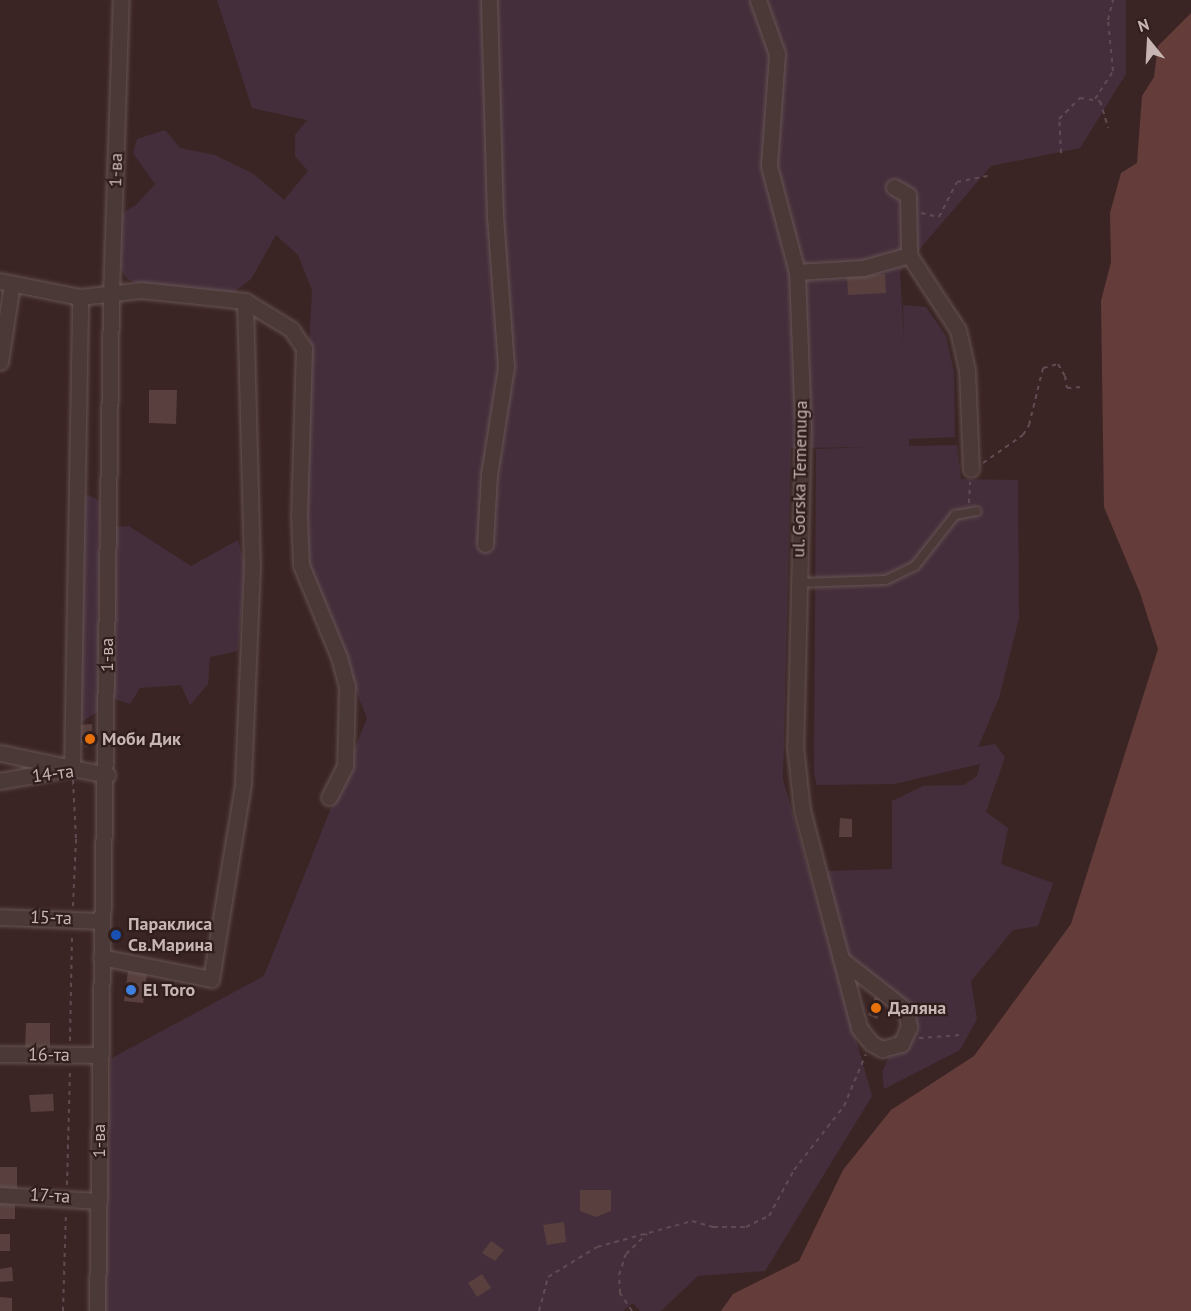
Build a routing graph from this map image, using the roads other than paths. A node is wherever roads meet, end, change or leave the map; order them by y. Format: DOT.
graph roads {
  1 [pos="121,0"];
  2 [pos="489,0"];
  3 [pos="758,0"];
  4 [pos="894,187"];
  5 [pos="909,255"];
  6 [pos="797,272"];
  7 [pos="6,283"];
  8 [pos="111,294"];
  9 [pos="80,297"];
  10 [pos="245,301"];
  11 [pos="0,362"];
  12 [pos="971,469"];
  13 [pos="977,511"];
  14 [pos="485,544"];
  15 [pos="799,584"];
  16 [pos="8,754"];
  17 [pos="72,768"];
  18 [pos="106,775"];
  19 [pos="6,781"];
  20 [pos="329,797"];
  21 [pos="0,917"];
  22 [pos="101,921"];
  23 [pos="101,957"];
  24 [pos="841,959"];
  25 [pos="0,1054"];
  26 [pos="98,1055"];
  27 [pos="0,1195"];
  28 [pos="99,1201"];
  29 [pos="97,1311"];
  1 -- 8 [label="street, 1-ва"];
  2 -- 14 [label="street"];
  3 -- 6 [label="street, ul. Gorska Temenuga"];
  4 -- 5 [label="street"];
  5 -- 6 [label="street"];
  5 -- 12 [label="street"];
  6 -- 15 [label="street, ul. Gorska Temenuga"];
  7 -- 9 [label="street"];
  7 -- 11 [label="street"];
  8 -- 9 [label="street"];
  8 -- 10 [label="street"];
  8 -- 18 [label="street, 1-ва"];
  9 -- 17 [label="street"];
  10 -- 20 [label="street"];
  10 -- 23 [label="street"];
  13 -- 15 [label="lane"];
  15 -- 24 [label="street, ul. Gorska Temenuga"];
  16 -- 17 [label="street"];
  16 -- 19 [label="street"];
  17 -- 18 [label="street, 14-та"];
  17 -- 19 [label="street, 14-та"];
  18 -- 22 [label="street, 1-ва"];
  21 -- 22 [label="street, 15-та"];
  22 -- 23 [label="street, 1-ва"];
  23 -- 26 [label="street, 1-ва"];
  24 -- 24 [label="street, ul. Gorska Temenuga"];
  25 -- 26 [label="street, 16-та"];
  26 -- 28 [label="street, 1-ва"];
  27 -- 28 [label="street, 17-та"];
  28 -- 29 [label="street, 1-ва"];
}
